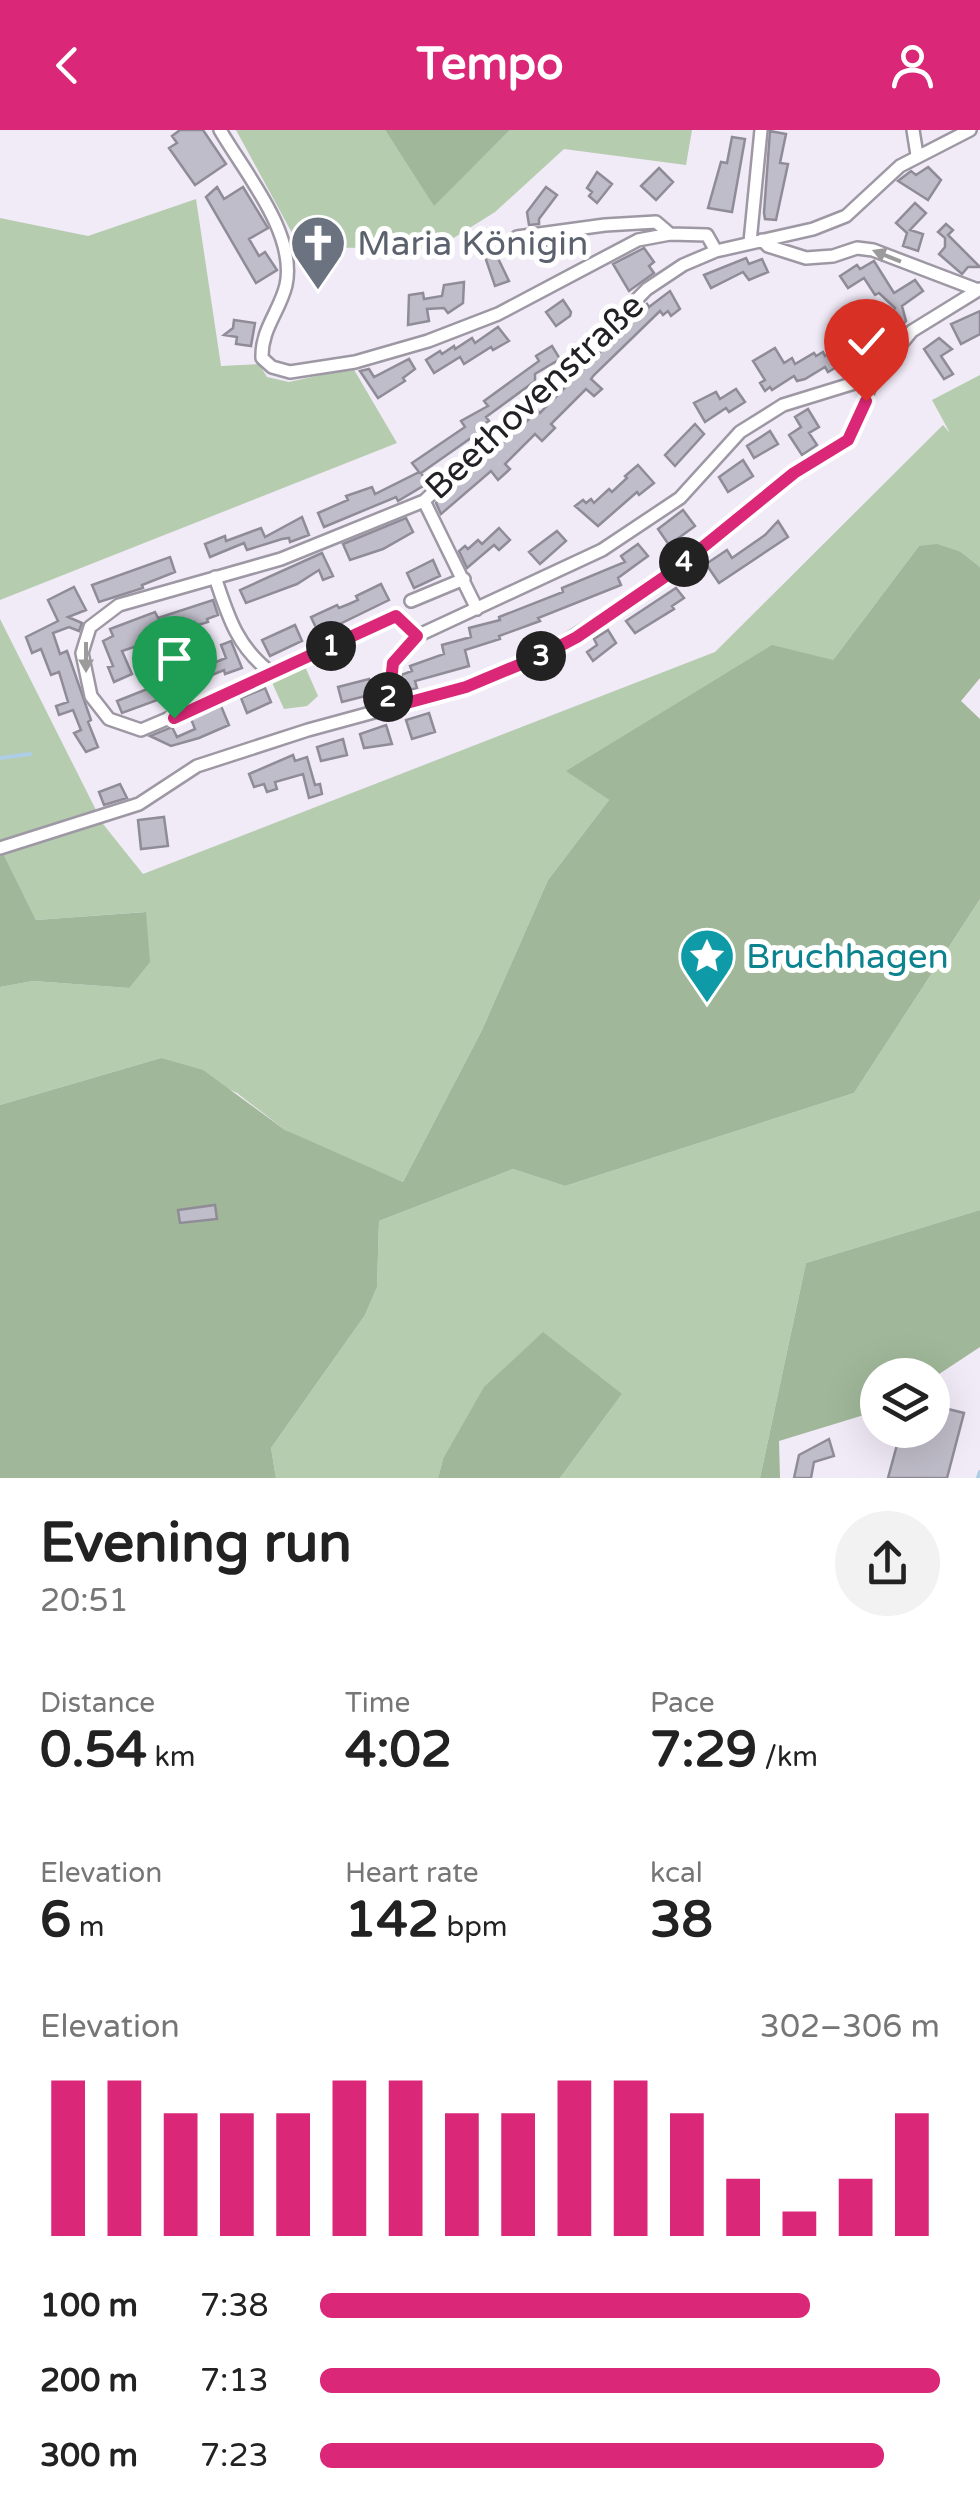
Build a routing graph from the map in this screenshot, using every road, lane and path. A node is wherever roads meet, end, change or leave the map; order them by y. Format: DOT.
graph roads {
  1 [pos="220,130"];
  2 [pos="761,130"];
  3 [pos="913,130"];
  4 [pos="970,130"];
  5 [pos="917,155"];
  6 [pos="670,234"];
  7 [pos="517,238"];
  8 [pos="756,241"];
  9 [pos="716,251"];
  10 [pos="979,290"];
  11 [pos="874,377"];
  12 [pos="424,501"];
  13 [pos="215,577"];
  14 [pos="464,579"];
  15 [pos="411,601"];
  16 [pos="477,609"];
  17 [pos="417,636"];
  18 [pos="273,674"];
  19 [pos="388,708"];
  20 [pos="0,848"];
  1 -- 6 [label="street"];
  2 -- 8 [label="street"];
  3 -- 5 [label="street"];
  4 -- 5 [label="street, Beethovenstraße"];
  5 -- 8 [label="street, Beethovenstraße"];
  6 -- 7 [label="street"];
  6 -- 9 [label="street"];
  8 -- 9 [label="street, Beethovenstraße"];
  10 -- 8 [label="street, one-way"];
  9 -- 12 [label="street, Beethovenstraße"];
  10 -- 11 [label="street"];
  11 -- 16 [label="street"];
  11 -- 19 [label="street"];
  12 -- 13 [label="street, Beethovenstraße"];
  12 -- 14 [label="street"];
  13 -- 18 [label="street"];
  13 -- 18 [label="street, Beethovenstraße, one-way"];
  14 -- 15 [label="street"];
  14 -- 16 [label="street"];
  16 -- 17 [label="street"];
  17 -- 18 [label="street, Beethovenstraße"];
  17 -- 19 [label="street"];
  19 -- 20 [label="street"];
}
